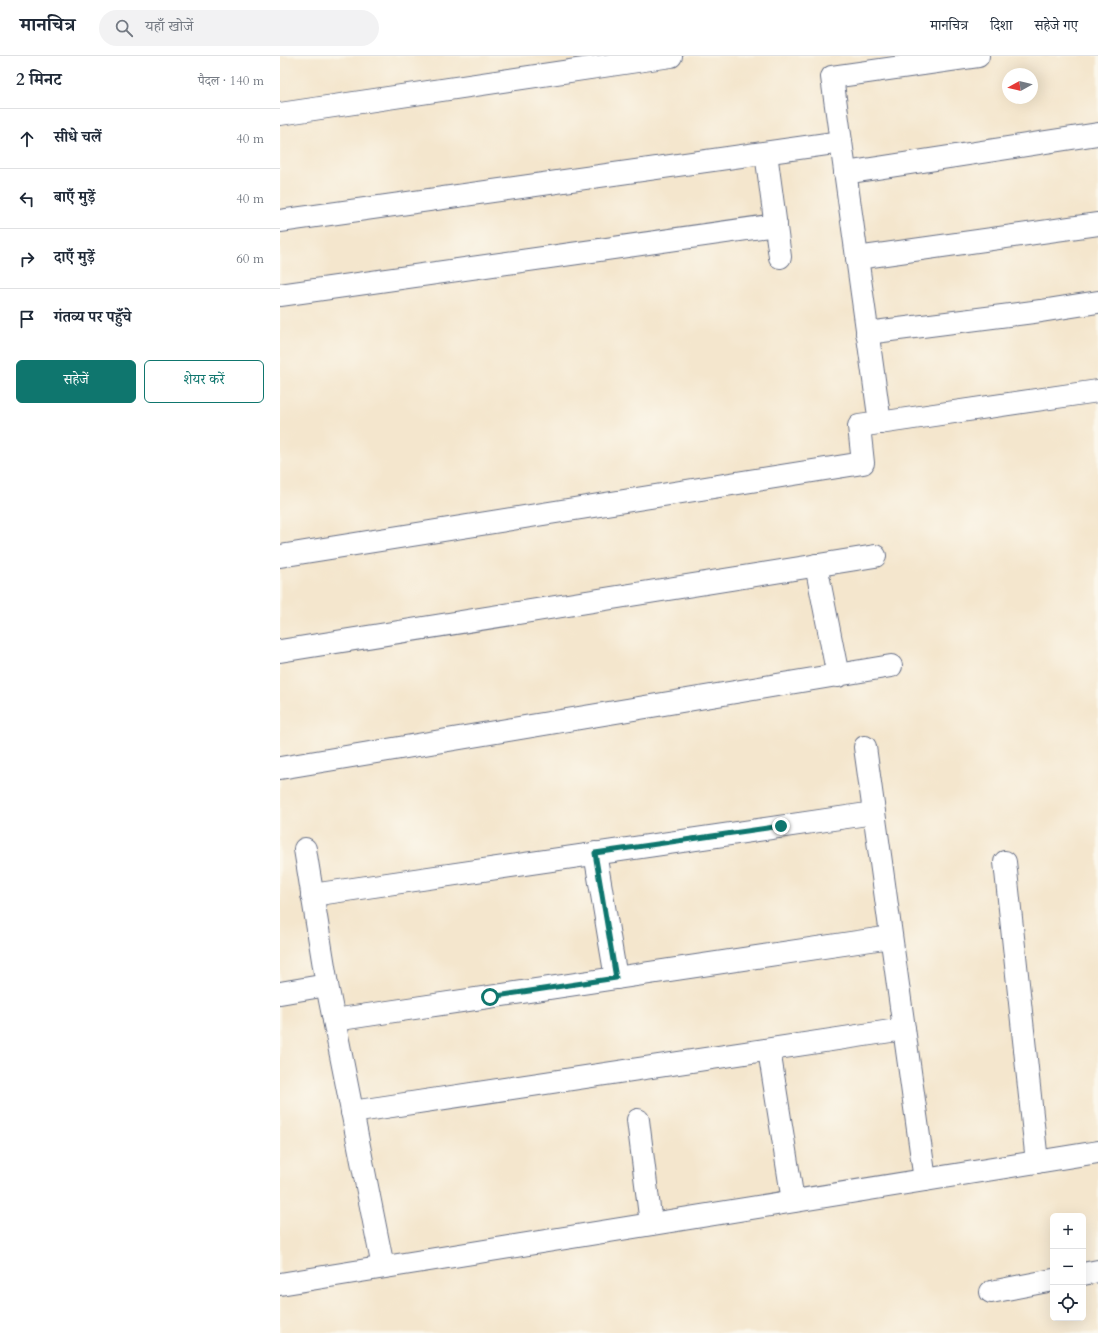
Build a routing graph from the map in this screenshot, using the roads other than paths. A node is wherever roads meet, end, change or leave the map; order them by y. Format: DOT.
graph roads {
  1 [pos="671,56"];
  2 [pos="978,56"];
  3 [pos="280,114"];
  4 [pos="1098,134"];
  5 [pos="841,142"];
  6 [pos="766,153"];
  7 [pos="845,173"];
  8 [pos="280,221"];
  9 [pos="1098,224"];
  10 [pos="776,226"];
  11 [pos="780,257"];
  12 [pos="857,258"];
  13 [pos="280,295"];
  14 [pos="1098,302"];
  15 [pos="867,333"];
  16 [pos="1098,391"];
  17 [pos="880,423"];
  18 [pos="280,556"];
  19 [pos="875,556"];
  20 [pos="816,565"];
  21 [pos="280,651"];
  22 [pos="891,666"];
  23 [pos="838,676"];
  24 [pos="864,747"];
  25 [pos="280,768"];
  26 [pos="874,812"];
  27 [pos="304,849"];
  28 [pos="595,853"];
  29 [pos="1005,862"];
  30 [pos="312,894"];
  31 [pos="891,937"];
  32 [pos="616,978"];
  33 [pos="327,985"];
  34 [pos="280,993"];
  35 [pos="334,1020"];
  36 [pos="904,1029"];
  37 [pos="769,1050"];
  38 [pos="352,1112"];
  39 [pos="638,1120"];
  40 [pos="1098,1152"];
  41 [pos="1037,1162"];
  42 [pos="925,1180"];
  43 [pos="793,1201"];
  44 [pos="651,1224"];
  45 [pos="383,1268"];
  46 [pos="1098,1271"];
  47 [pos="1086,1273"];
  48 [pos="1050,1281"];
  49 [pos="280,1284"];
  50 [pos="991,1292"];
  1 -- 3 [label="street"];
  2 -- 5 [label="street"];
  4 -- 7 [label="street"];
  5 -- 6 [label="street"];
  5 -- 7 [label="street"];
  6 -- 8 [label="street"];
  6 -- 10 [label="street"];
  7 -- 12 [label="street"];
  9 -- 12 [label="street"];
  10 -- 11 [label="street"];
  10 -- 13 [label="street"];
  12 -- 15 [label="street"];
  14 -- 15 [label="street"];
  15 -- 17 [label="street"];
  16 -- 17 [label="street"];
  17 -- 18 [label="street"];
  19 -- 20 [label="street"];
  20 -- 21 [label="street"];
  20 -- 23 [label="street"];
  22 -- 23 [label="street"];
  23 -- 25 [label="street"];
  24 -- 26 [label="street"];
  26 -- 28 [label="street"];
  26 -- 31 [label="street"];
  27 -- 30 [label="street"];
  28 -- 30 [label="street"];
  28 -- 32 [label="street"];
  29 -- 41 [label="street"];
  30 -- 33 [label="street"];
  31 -- 32 [label="street"];
  31 -- 36 [label="street"];
  32 -- 35 [label="street"];
  33 -- 34 [label="street"];
  33 -- 35 [label="street"];
  35 -- 38 [label="street"];
  36 -- 37 [label="street"];
  36 -- 42 [label="street"];
  37 -- 38 [label="street"];
  37 -- 43 [label="street"];
  38 -- 45 [label="street"];
  39 -- 44 [label="street"];
  40 -- 41 [label="street"];
  41 -- 42 [label="street"];
  42 -- 43 [label="street"];
  43 -- 44 [label="street"];
  44 -- 45 [label="street"];
  45 -- 49 [label="street"];
  46 -- 47 [label="street"];
  48 -- 50 [label="street"];
}
